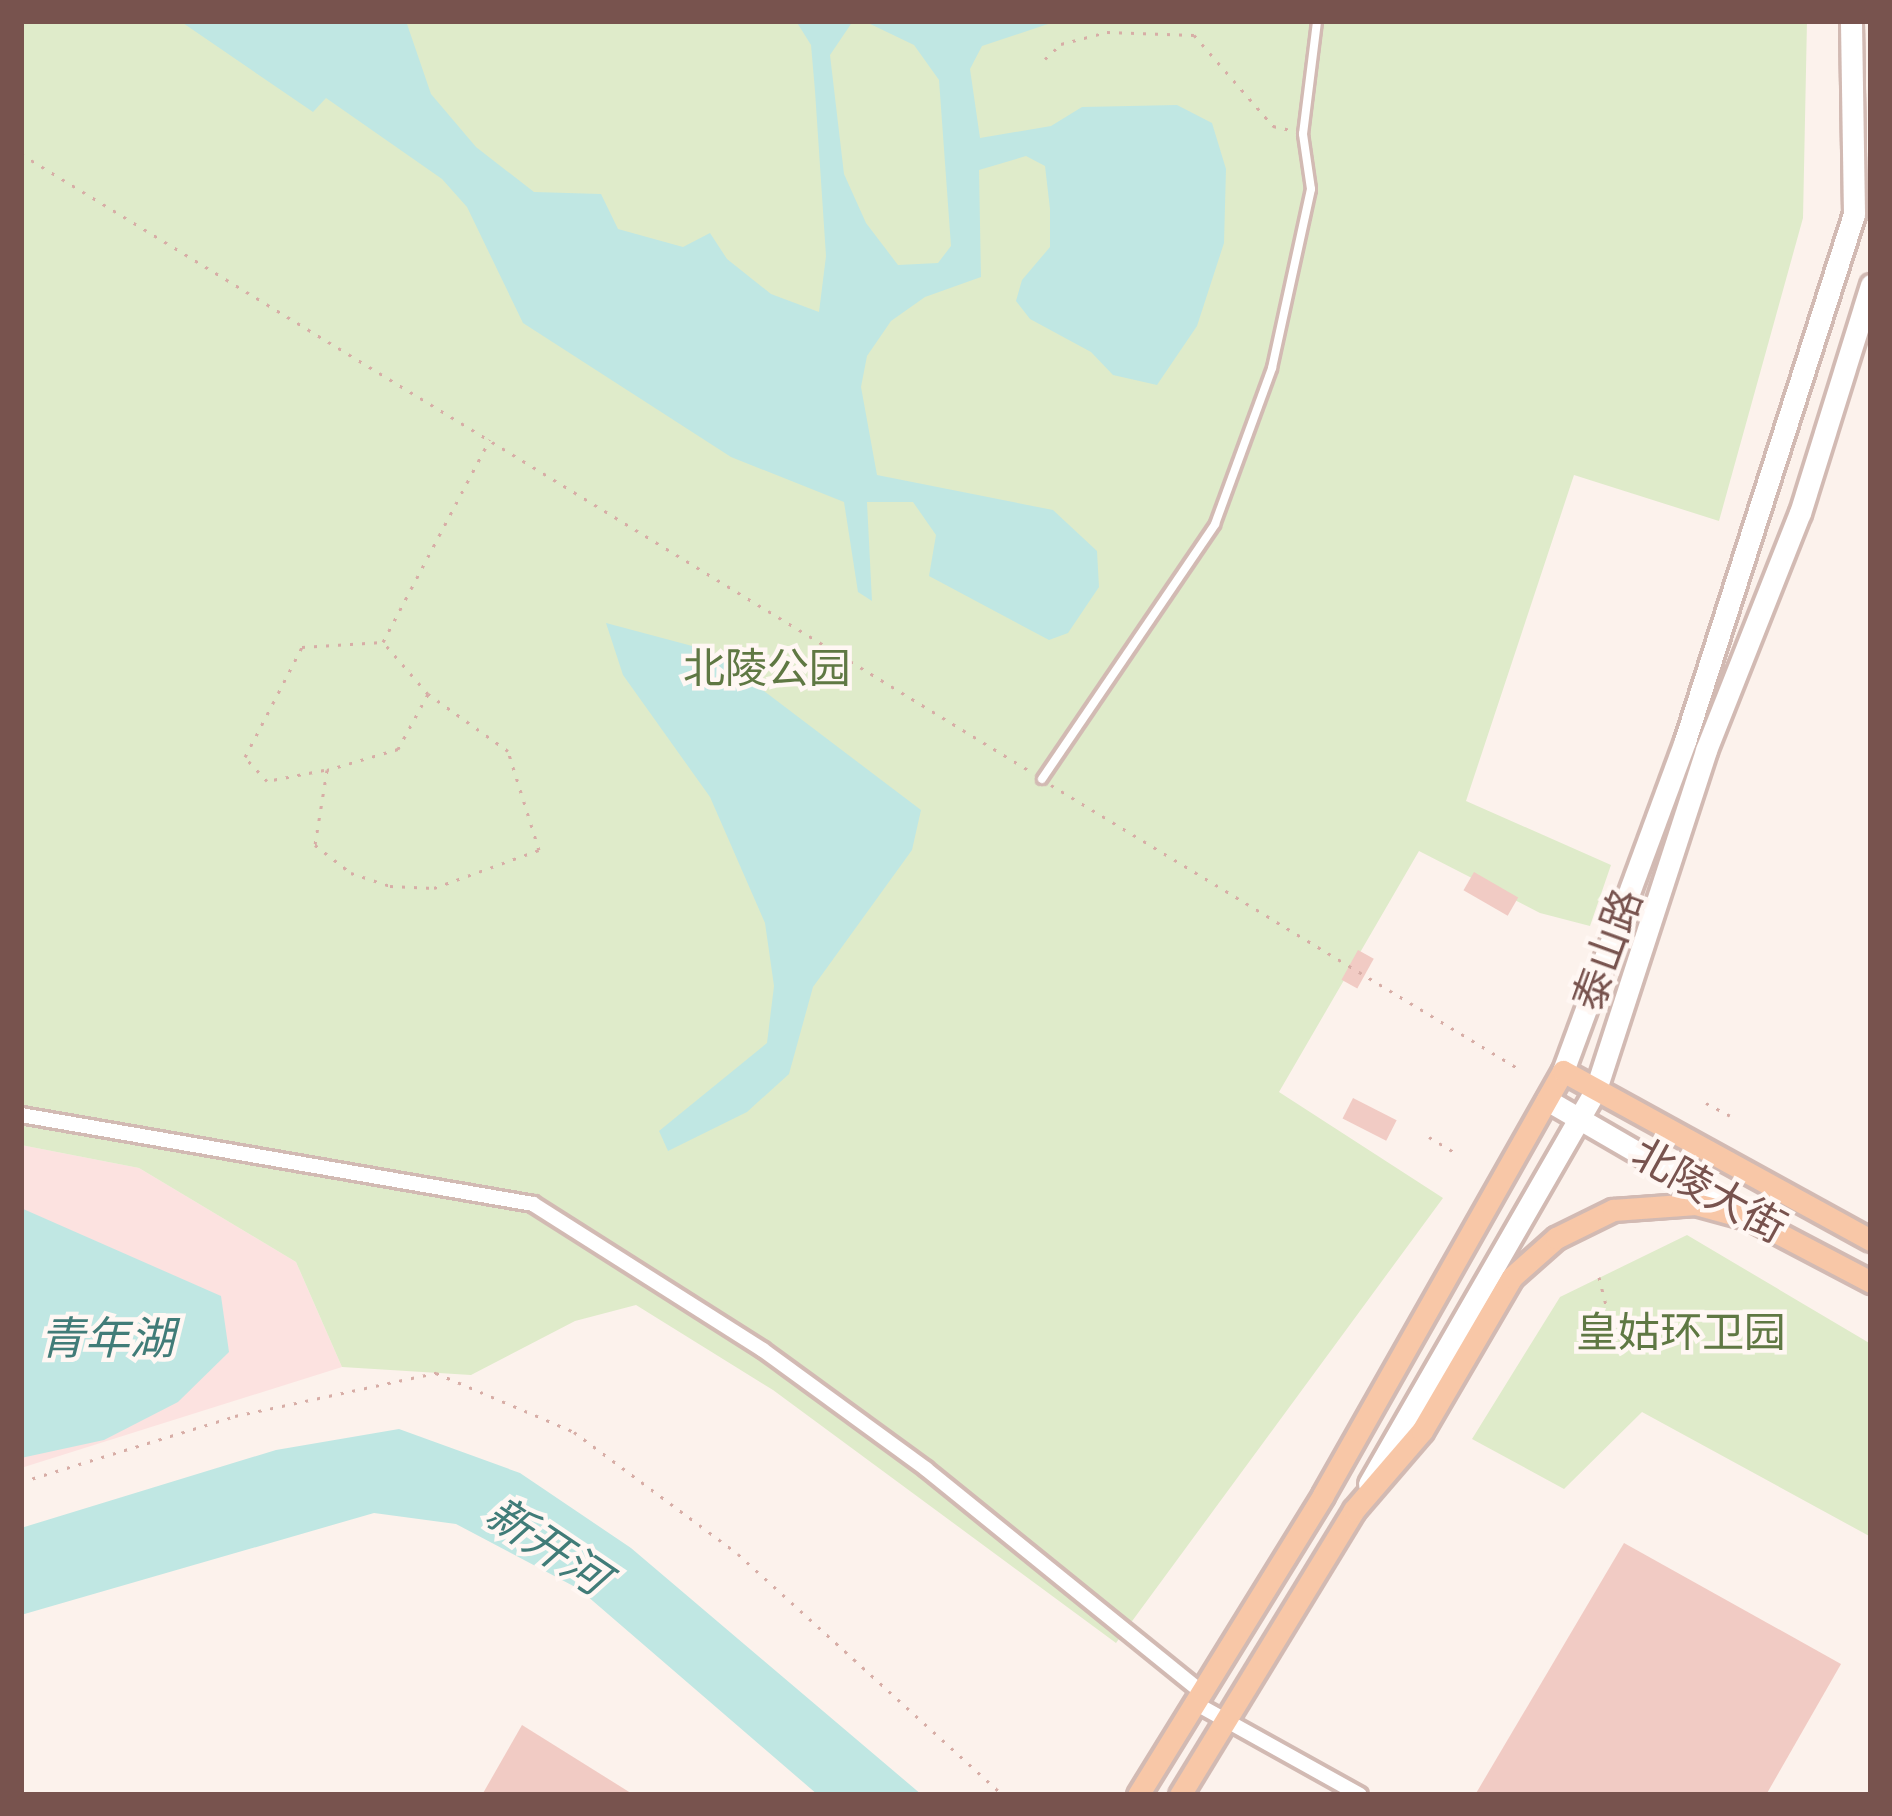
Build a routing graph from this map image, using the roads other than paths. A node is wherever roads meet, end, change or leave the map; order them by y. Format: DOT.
graph roads {
  1 [pos="1317,21"];
  2 [pos="1851,21"];
  3 [pos="1871,285"];
  4 [pos="1042,779"];
  5 [pos="1563,1071"];
  6 [pos="1596,1089"];
  7 [pos="1547,1100"];
  8 [pos="21,1115"];
  9 [pos="1580,1119"];
  10 [pos="1751,1219"];
  11 [pos="1871,1240"];
  12 [pos="1871,1282"];
  13 [pos="1354,1510"];
  14 [pos="1196,1696"];
  15 [pos="1225,1719"];
  16 [pos="1138,1795"];
  17 [pos="1180,1795"];
  18 [pos="1360,1795"];
  1 -- 4 [label="lane"];
  2 -- 5 [label="main road, 泰山路"];
  3 -- 6 [label="main road, 泰山路"];
  5 -- 6 [label="main road, 北陵大街"];
  5 -- 7 [label="main road, 泰山路"];
  6 -- 9 [label="main road, 泰山路"];
  6 -- 11 [label="main road, 北陵大街"];
  7 -- 9 [label="main road, 北陵大街"];
  7 -- 14 [label="main road, 泰山路"];
  8 -- 14 [label="street"];
  9 -- 10 [label="main road, 北陵大街"];
  9 -- 13 [label="main road, 泰山路"];
  10 -- 12 [label="main road, 北陵大街"];
  10 -- 13 [label="main road"];
  13 -- 15 [label="main road, 泰山路"];
  14 -- 15 [label="street"];
  14 -- 16 [label="main road, 泰山路"];
  15 -- 17 [label="main road, 泰山路"];
  15 -- 18 [label="street"];
}
